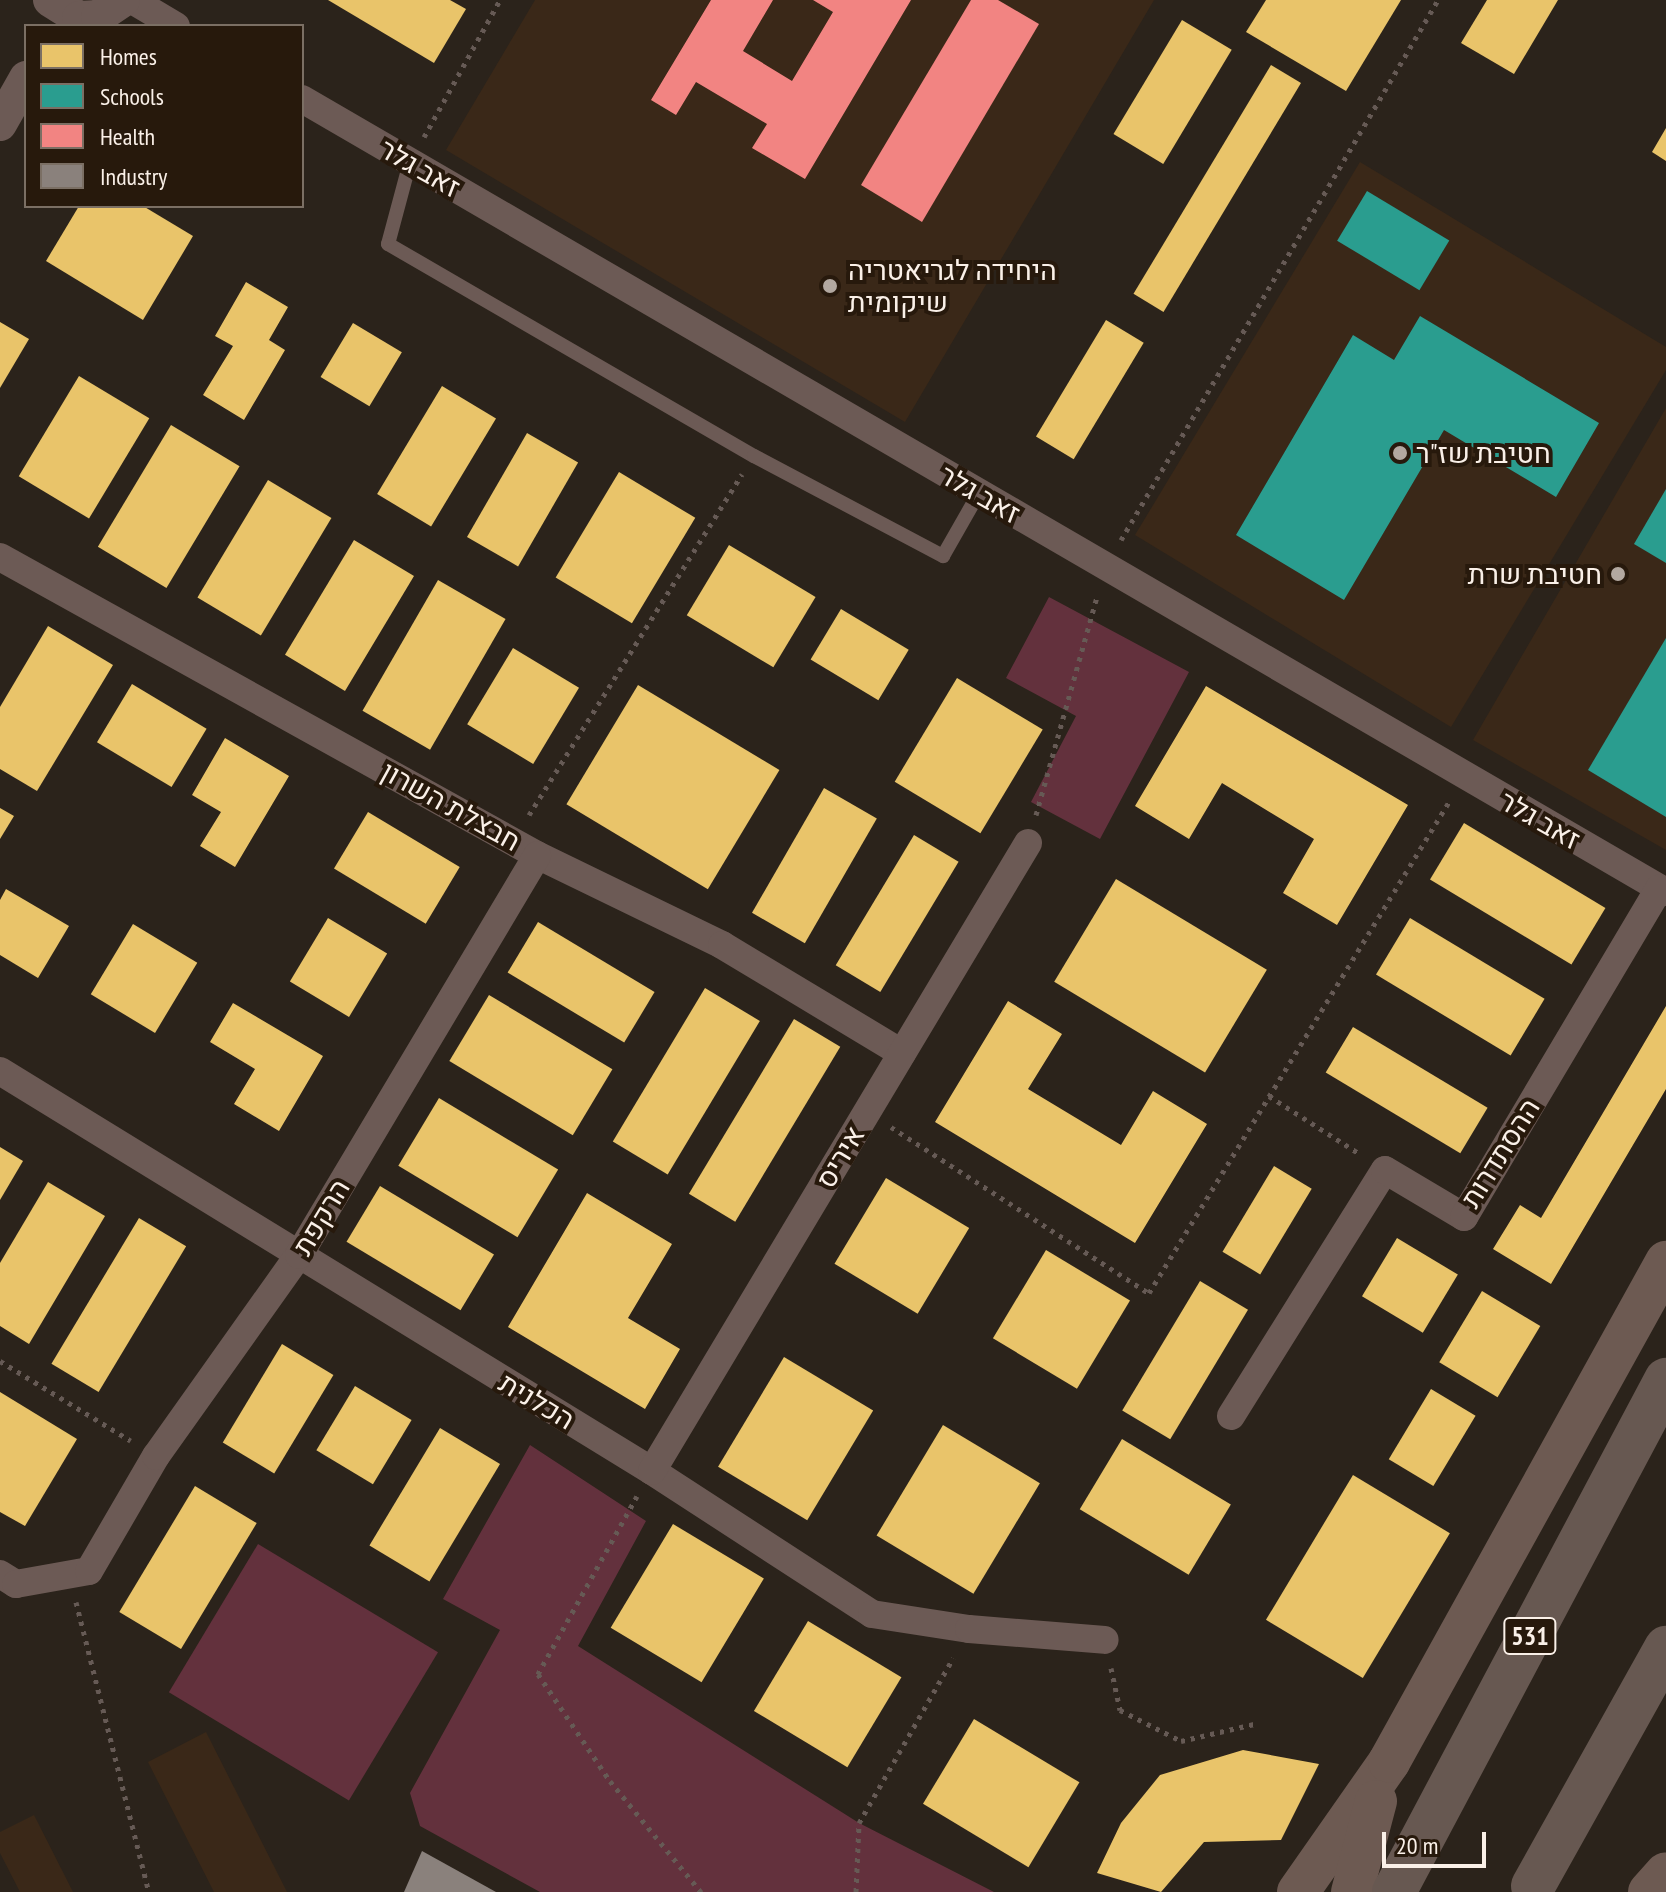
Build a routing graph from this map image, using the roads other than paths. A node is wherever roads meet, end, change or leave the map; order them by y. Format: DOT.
graph roads {
  1 [pos="123,0"];
  2 [pos="132,0"];
  3 [pos="56,13"];
  4 [pos="173,24"];
  5 [pos="24,82"];
  6 [pos="304,100"];
  7 [pos="0,124"];
  8 [pos="410,162"];
  9 [pos="979,493"];
  10 [pos="0,557"];
  11 [pos="1028,843"];
  12 [pos="526,847"];
  13 [pos="1662,890"];
  14 [pos="902,1053"];
  15 [pos="0,1071"];
  16 [pos="299,1255"];
  17 [pos="1666,1262"];
  18 [pos="1666,1380"];
  19 [pos="1231,1416"];
  20 [pos="652,1471"];
  21 [pos="0,1574"];
  22 [pos="1105,1640"];
  23 [pos="1666,1648"];
  24 [pos="1666,1670"];
  25 [pos="1389,1762"];
  26 [pos="1666,1873"];
  27 [pos="1298,1892"];
  28 [pos="1352,1892"];
  29 [pos="1394,1892"];
  30 [pos="1649,1892"];
  1 -- 3 [label="street"];
  2 -- 4 [label="street"];
  5 -- 7 [label="street"];
  6 -- 8 [label="street, זאב גלר"];
  8 -- 9 [label="street, זאב גלר"];
  8 -- 9 [label="lane"];
  9 -- 13 [label="street, זאב גלר"];
  10 -- 12 [label="street, חבצלת השרון"];
  11 -- 14 [label="street, איריס"];
  12 -- 14 [label="street, חבצלת השרון"];
  12 -- 16 [label="street, הרקפת"];
  13 -- 19 [label="street, ההסתדרות"];
  14 -- 20 [label="street, איריס"];
  15 -- 16 [label="street, הכלנית"];
  16 -- 20 [label="street, הכלנית"];
  16 -- 21 [label="street, הרקפת"];
  17 -- 25 [label="main road"];
  18 -- 29 [label="highway, 531"];
  20 -- 22 [label="street, הכלנית"];
  23 -- 24 [label="highway"];
  25 -- 27 [label="main road"];
  25 -- 28 [label="main road"];
  26 -- 30 [label="main road"];
}
